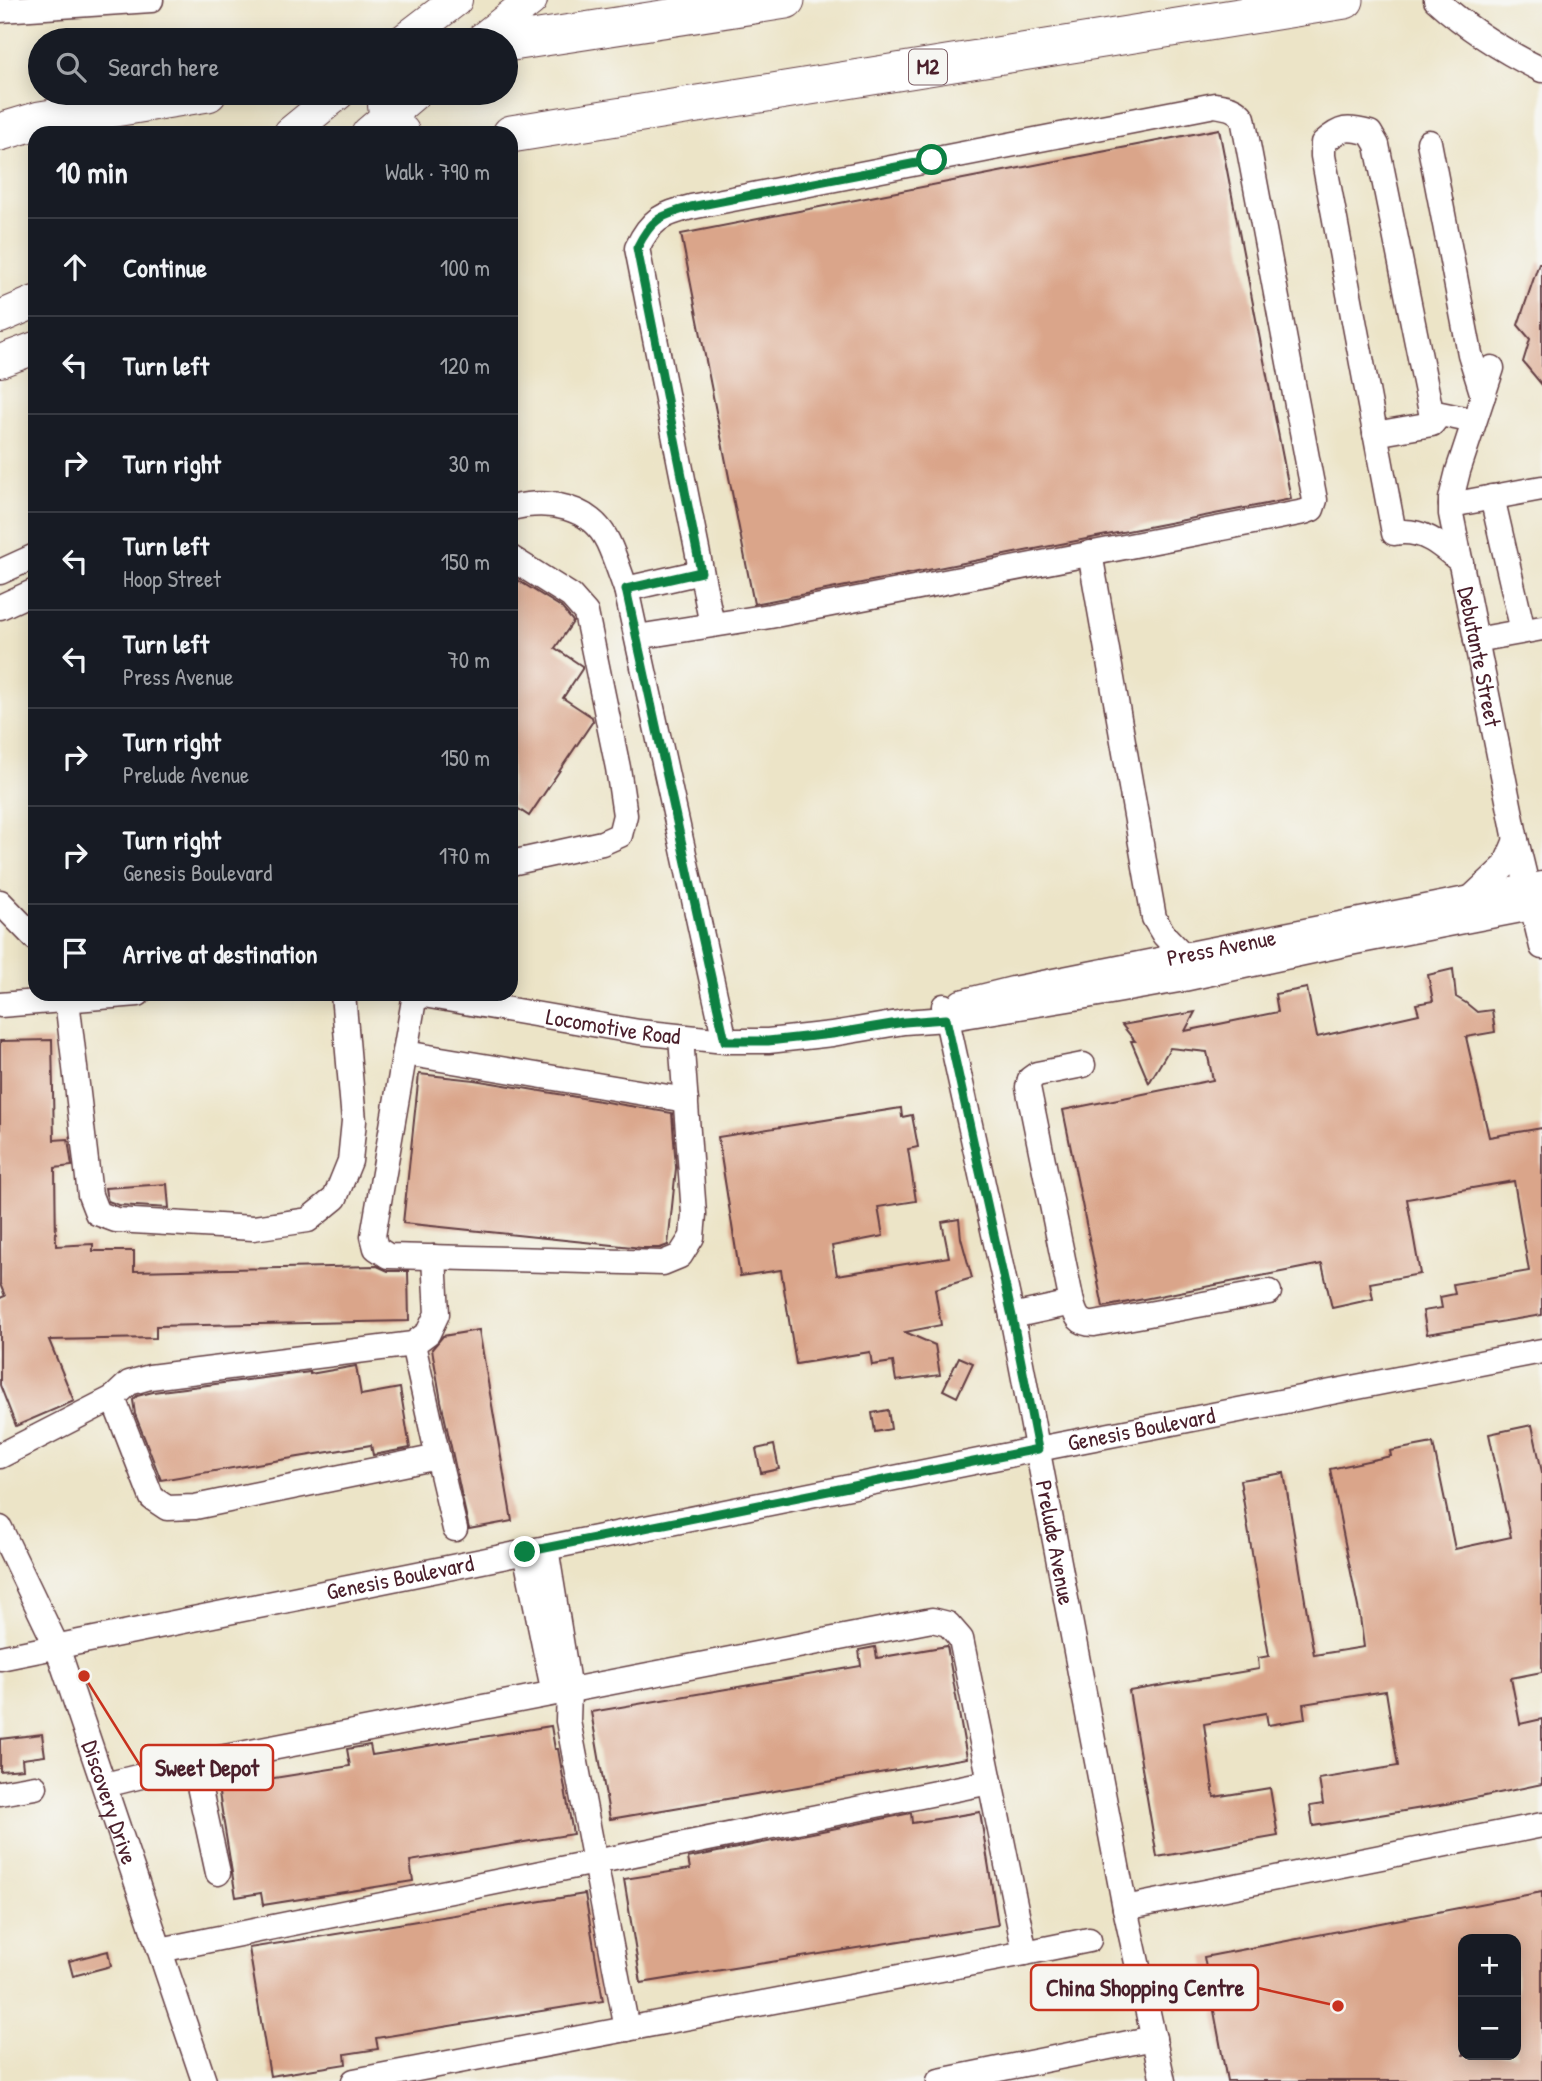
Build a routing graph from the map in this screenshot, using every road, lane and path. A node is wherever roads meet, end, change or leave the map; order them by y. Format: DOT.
graph roads {
  1 [pos="151,0"];
  2 [pos="456,0"];
  3 [pos="531,0"];
  4 [pos="786,0"];
  5 [pos="1345,0"];
  6 [pos="1436,0"];
  7 [pos="0,10"];
  8 [pos="420,28"];
  9 [pos="496,28"];
  10 [pos="518,41"];
  11 [pos="1542,70"];
  12 [pos="133,105"];
  13 [pos="325,105"];
  14 [pos="299,126"];
  15 [pos="0,132"];
  16 [pos="518,133"];
  17 [pos="1429,142"];
  18 [pos="28,305"];
  19 [pos="0,317"];
  20 [pos="28,351"];
  21 [pos="0,362"];
  22 [pos="1492,368"];
  23 [pos="1483,396"];
  24 [pos="1437,414"];
  25 [pos="1474,421"];
  26 [pos="1375,434"];
  27 [pos="1542,488"];
  28 [pos="1492,497"];
  29 [pos="1451,505"];
  30 [pos="518,507"];
  31 [pos="1090,553"];
  32 [pos="28,559"];
  33 [pos="518,562"];
  34 [pos="1461,562"];
  35 [pos="0,572"];
  36 [pos="701,572"];
  37 [pos="626,589"];
  38 [pos="28,594"];
  39 [pos="0,607"];
  40 [pos="712,625"];
  41 [pos="1532,629"];
  42 [pos="637,638"];
  43 [pos="1476,640"];
  44 [pos="1516,840"];
  45 [pos="518,861"];
  46 [pos="1538,891"];
  47 [pos="1471,898"];
  48 [pos="0,902"];
  49 [pos="28,931"];
  50 [pos="1542,947"];
  51 [pos="1184,955"];
  52 [pos="1103,982"];
  53 [pos="53,1001"];
  54 [pos="66,1001"];
  55 [pos="344,1001"];
  56 [pos="416,1001"];
  57 [pos="458,1001"];
  58 [pos="0,1005"];
  59 [pos="945,1013"];
  60 [pos="681,1037"];
  61 [pos="725,1041"];
  62 [pos="405,1053"];
  63 [pos="1083,1065"];
  64 [pos="686,1100"];
  65 [pos="434,1258"];
  66 [pos="1269,1292"];
  67 [pos="1072,1303"];
  68 [pos="1012,1316"];
  69 [pos="413,1344"];
  70 [pos="1542,1351"];
  71 [pos="113,1398"];
  72 [pos="1038,1449"];
  73 [pos="0,1456"];
  74 [pos="438,1457"];
  75 [pos="0,1528"];
  76 [pos="455,1529"];
  77 [pos="535,1550"];
  78 [pos="57,1647"];
  79 [pos="0,1658"];
  80 [pos="562,1691"];
  81 [pos="194,1763"];
  82 [pos="990,1782"];
  83 [pos="105,1785"];
  84 [pos="35,1787"];
  85 [pos="0,1793"];
  86 [pos="1542,1825"];
  87 [pos="595,1862"];
  88 [pos="218,1874"];
  89 [pos="1125,1908"];
  90 [pos="1089,1940"];
  91 [pos="160,1950"];
  92 [pos="1024,1953"];
  93 [pos="627,2029"];
  94 [pos="1154,2038"];
  95 [pos="204,2081"];
  96 [pos="355,2081"];
  97 [pos="939,2081"];
  98 [pos="1163,2081"];
  1 -- 7 [label="street"];
  2 -- 8 [label="main road"];
  3 -- 9 [label="main road"];
  4 -- 10 [label="highway"];
  5 -- 16 [label="highway, M2"];
  6 -- 11 [label="street"];
  12 -- 15 [label="highway"];
  13 -- 14 [label="main road"];
  17 -- 23 [label="street"];
  18 -- 19 [label="main road"];
  20 -- 21 [label="main road"];
  22 -- 23 [label="street, Debutante Street"];
  23 -- 25 [label="street, Debutante Street"];
  24 -- 25 [label="street"];
  24 -- 26 [label="street"];
  24 -- 26 [label="street"];
  25 -- 29 [label="street, Debutante Street"];
  26 -- 34 [label="street"];
  27 -- 28 [label="street"];
  28 -- 29 [label="street"];
  28 -- 41 [label="street"];
  29 -- 34 [label="street, Debutante Street"];
  30 -- 37 [label="street"];
  31 -- 36 [label="street"];
  31 -- 40 [label="street"];
  31 -- 51 [label="street"];
  32 -- 35 [label="street"];
  33 -- 45 [label="street"];
  34 -- 43 [label="street, Debutante Street"];
  36 -- 37 [label="street"];
  36 -- 40 [label="street"];
  37 -- 42 [label="street"];
  38 -- 39 [label="street"];
  40 -- 42 [label="street"];
  41 -- 43 [label="street"];
  42 -- 61 [label="street"];
  43 -- 44 [label="street, Debutante Street"];
  44 -- 46 [label="street, Debutante Street"];
  44 -- 47 [label="street"];
  46 -- 47 [label="street, Press Avenue"];
  46 -- 50 [label="street, Debutante Street"];
  46 -- 52 [label="street, Press Avenue"];
  47 -- 51 [label="street, Press Avenue"];
  48 -- 49 [label="street"];
  51 -- 52 [label="street, Press Avenue"];
  52 -- 59 [label="street, Press Avenue"];
  53 -- 58 [label="street"];
  54 -- 55 [label="street"];
  56 -- 62 [label="street"];
  57 -- 60 [label="street, Locomotive Road"];
  59 -- 61 [label="street, Press Avenue"];
  59 -- 68 [label="street, Prelude Avenue"];
  60 -- 61 [label="street, Locomotive Road"];
  60 -- 64 [label="street"];
  62 -- 64 [label="street"];
  62 -- 65 [label="street"];
  63 -- 67 [label="street"];
  64 -- 65 [label="street"];
  65 -- 69 [label="street"];
  66 -- 67 [label="street"];
  67 -- 68 [label="street"];
  68 -- 72 [label="street, Prelude Avenue"];
  69 -- 71 [label="street"];
  69 -- 74 [label="street"];
  70 -- 72 [label="street, Genesis Boulevard"];
  71 -- 73 [label="street"];
  71 -- 74 [label="street"];
  72 -- 77 [label="street, Genesis Boulevard"];
  72 -- 89 [label="street, Prelude Avenue"];
  74 -- 76 [label="street"];
  75 -- 78 [label="street, Discovery Drive"];
  77 -- 78 [label="street, Genesis Boulevard"];
  77 -- 80 [label="street"];
  78 -- 79 [label="street, Genesis Boulevard"];
  78 -- 83 [label="street, Discovery Drive"];
  80 -- 81 [label="street"];
  80 -- 82 [label="street"];
  80 -- 87 [label="street"];
  81 -- 83 [label="street"];
  81 -- 88 [label="street"];
  82 -- 87 [label="street"];
  82 -- 92 [label="street"];
  83 -- 91 [label="street, Discovery Drive"];
  84 -- 85 [label="street"];
  86 -- 89 [label="street"];
  87 -- 91 [label="street"];
  87 -- 93 [label="street"];
  89 -- 94 [label="street, Prelude Avenue"];
  90 -- 92 [label="street"];
  91 -- 95 [label="street, Discovery Drive"];
  92 -- 93 [label="street"];
  93 -- 96 [label="street"];
  94 -- 97 [label="street"];
  94 -- 98 [label="street, Prelude Avenue"];
}
